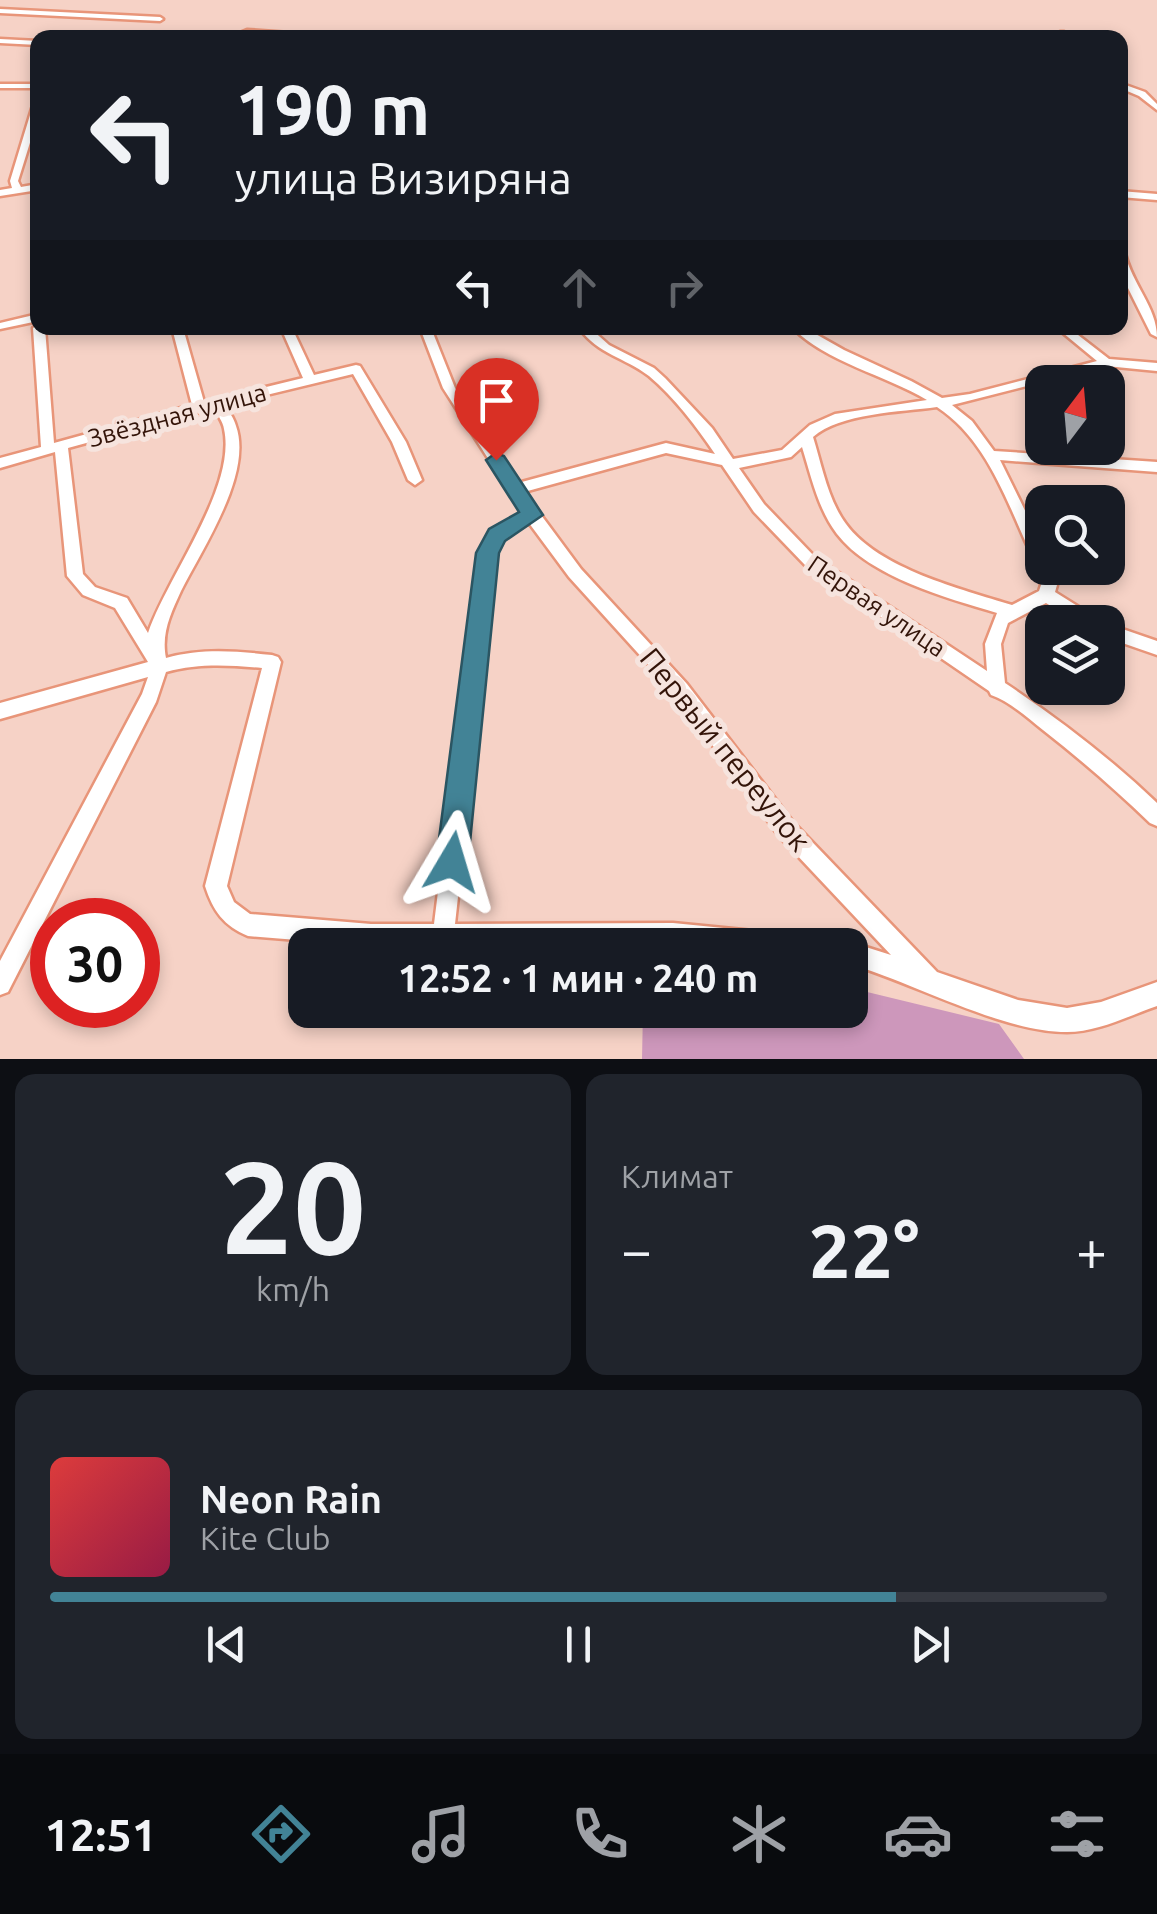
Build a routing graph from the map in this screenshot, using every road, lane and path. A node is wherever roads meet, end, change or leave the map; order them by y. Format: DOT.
graph roads {
  1 [pos="0,11"];
  2 [pos="160,19"];
  3 [pos="0,41"];
  4 [pos="30,43"];
  5 [pos="0,86"];
  6 [pos="30,86"];
  7 [pos="1128,88"];
  8 [pos="1157,108"];
  9 [pos="30,128"];
  10 [pos="30,188"];
  11 [pos="17,190"];
  12 [pos="0,193"];
  13 [pos="1128,195"];
  14 [pos="1157,197"];
  15 [pos="1128,278"];
  16 [pos="30,319"];
  17 [pos="0,326"];
  18 [pos="1157,334"];
  19 [pos="40,335"];
  20 [pos="179,335"];
  21 [pos="290,335"];
  22 [pos="429,335"];
  23 [pos="591,335"];
  24 [pos="809,335"];
  25 [pos="1071,335"];
  26 [pos="1106,362"];
  27 [pos="1157,367"];
  28 [pos="310,380"];
  29 [pos="936,401"];
  30 [pos="218,403"];
  31 [pos="199,407"];
  32 [pos="806,437"];
  33 [pos="55,448"];
  34 [pos="988,455"];
  35 [pos="0,462"];
  36 [pos="728,463"];
  37 [pos="1157,467"];
  38 [pos="416,480"];
  39 [pos="515,489"];
  40 [pos="532,515"];
  41 [pos="1025,527"];
  42 [pos="1049,585"];
  43 [pos="1046,595"];
  44 [pos="1062,605"];
  45 [pos="1010,611"];
  46 [pos="1125,638"];
  47 [pos="1157,648"];
  48 [pos="158,665"];
  49 [pos="997,690"];
  50 [pos="0,711"];
  51 [pos="1157,816"];
  52 [pos="288,928"];
  53 [pos="444,928"];
  54 [pos="868,958"];
  55 [pos="928,976"];
  56 [pos="0,984"];
  57 [pos="1157,994"];
  1 -- 2 [label="street"];
  3 -- 4 [label="street"];
  5 -- 6 [label="street"];
  7 -- 8 [label="street"];
  9 -- 11 [label="street"];
  10 -- 11 [label="street"];
  11 -- 12 [label="street"];
  13 -- 14 [label="street"];
  15 -- 18 [label="street"];
  16 -- 17 [label="street"];
  19 -- 33 [label="street"];
  20 -- 31 [label="street"];
  21 -- 28 [label="street"];
  22 -- 39 [label="street, Первый переулок"];
  23 -- 36 [label="street, Первая улица"];
  24 -- 29 [label="street"];
  25 -- 26 [label="street"];
  26 -- 27 [label="street"];
  26 -- 29 [label="street"];
  28 -- 30 [label="street, Звёздная улица"];
  28 -- 38 [label="street, Звёздная улица"];
  29 -- 32 [label="street"];
  29 -- 34 [label="street"];
  30 -- 31 [label="street, Звёздная улица"];
  30 -- 48 [label="street"];
  31 -- 33 [label="street, Звёздная улица"];
  32 -- 36 [label="street"];
  32 -- 45 [label="street"];
  33 -- 35 [label="street, Звёздная улица"];
  33 -- 48 [label="street"];
  34 -- 37 [label="street"];
  34 -- 41 [label="street"];
  36 -- 39 [label="street"];
  36 -- 49 [label="street, Первая улица"];
  39 -- 40 [label="street, Первый переулок"];
  40 -- 53 [label="street"];
  40 -- 55 [label="street, Первый переулок"];
  42 -- 43 [label="street"];
  43 -- 44 [label="street"];
  43 -- 45 [label="street"];
  45 -- 49 [label="street"];
  46 -- 47 [label="street"];
  48 -- 50 [label="street"];
  48 -- 52 [label="street"];
  48 -- 56 [label="street"];
  49 -- 51 [label="street, Первая улица"];
  54 -- 55 [label="street"];
  55 -- 57 [label="street"];
}
